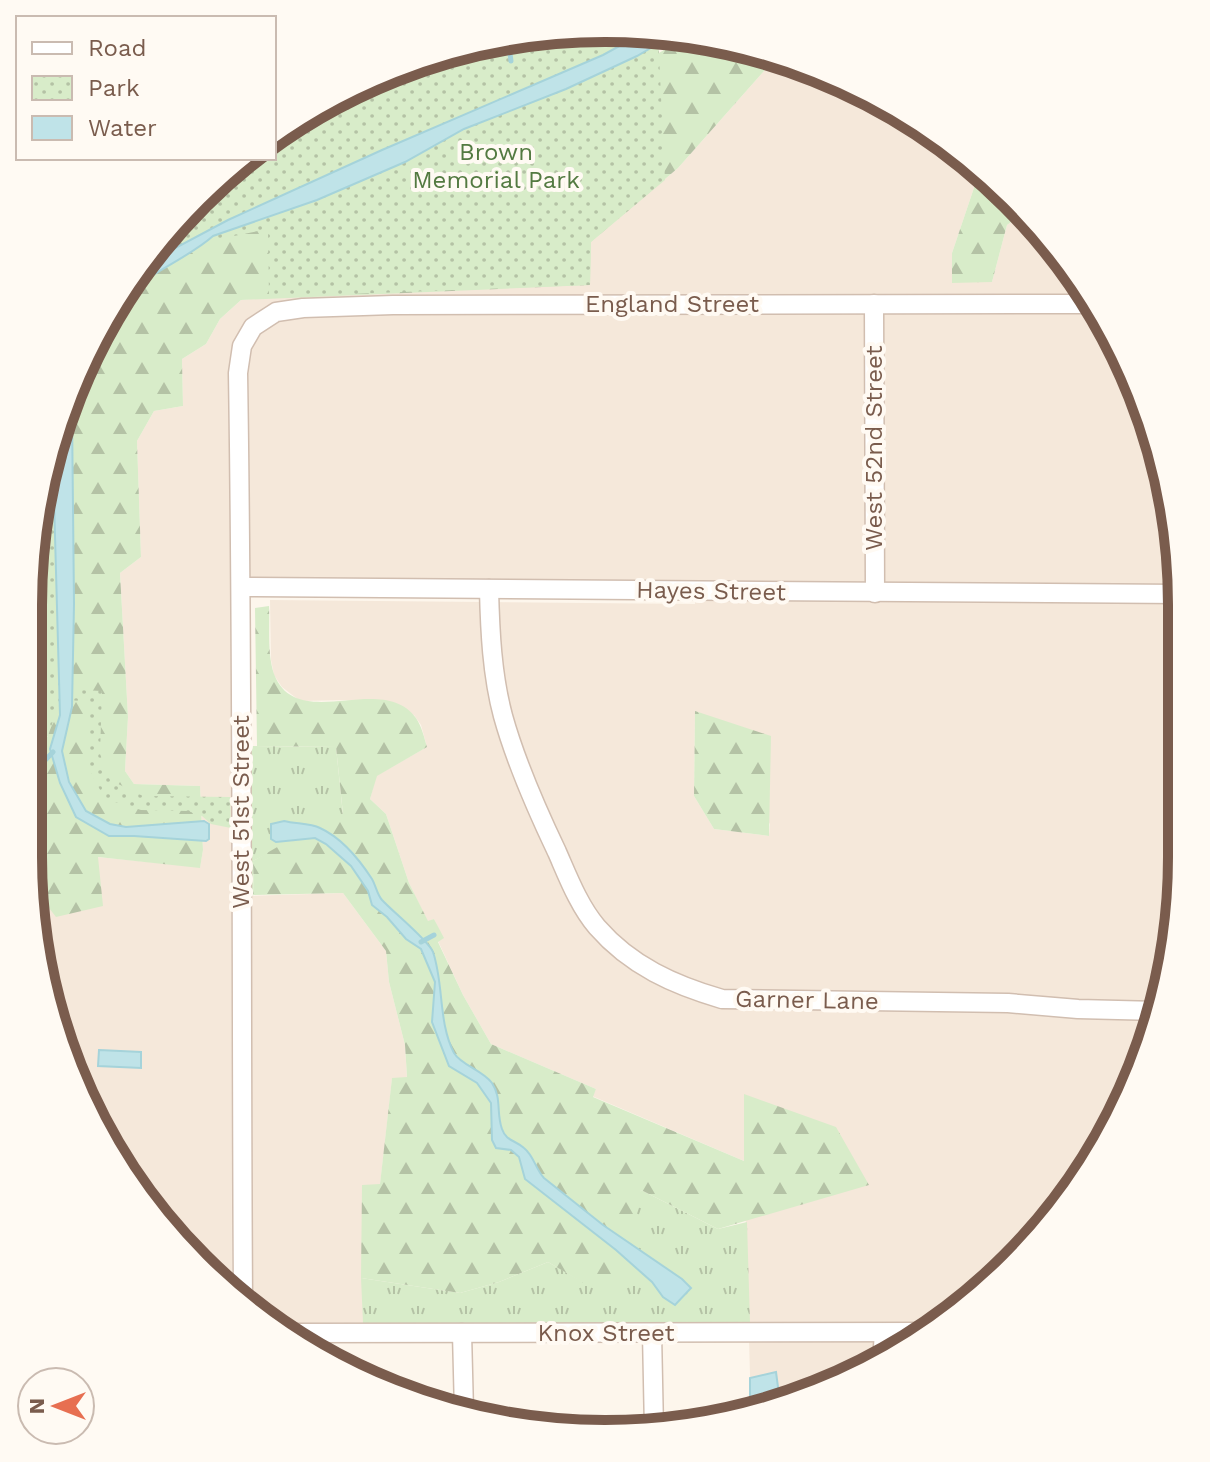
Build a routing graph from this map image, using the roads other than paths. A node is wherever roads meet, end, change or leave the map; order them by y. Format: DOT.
graph roads {
  1 [pos="874,304"];
  2 [pos="1080,304"];
  3 [pos="253,327"];
  4 [pos="242,587"];
  5 [pos="489,589"];
  6 [pos="875,593"];
  7 [pos="1168,594"];
  8 [pos="1147,1011"];
  9 [pos="243,1288"];
  10 [pos="304,1333"];
  11 [pos="462,1333"];
  12 [pos="652,1333"];
  13 [pos="884,1333"];
  14 [pos="906,1333"];
  15 [pos="883,1347"];
  16 [pos="464,1402"];
  17 [pos="654,1418"];
  1 -- 2 [label="street, England Street"];
  1 -- 3 [label="street, England Street"];
  1 -- 6 [label="street, West 52nd Street"];
  3 -- 4 [label="street, West 51st Street"];
  4 -- 5 [label="street, Hayes Street"];
  4 -- 9 [label="street, West 51st Street"];
  5 -- 6 [label="street, Hayes Street"];
  5 -- 8 [label="street, Garner Lane"];
  6 -- 7 [label="street, Hayes Street"];
  10 -- 11 [label="street, Knox Street"];
  11 -- 12 [label="street, Knox Street"];
  11 -- 16 [label="street"];
  12 -- 13 [label="street, Knox Street"];
  12 -- 17 [label="street"];
  13 -- 14 [label="street, Knox Street"];
  13 -- 15 [label="street"];
}
